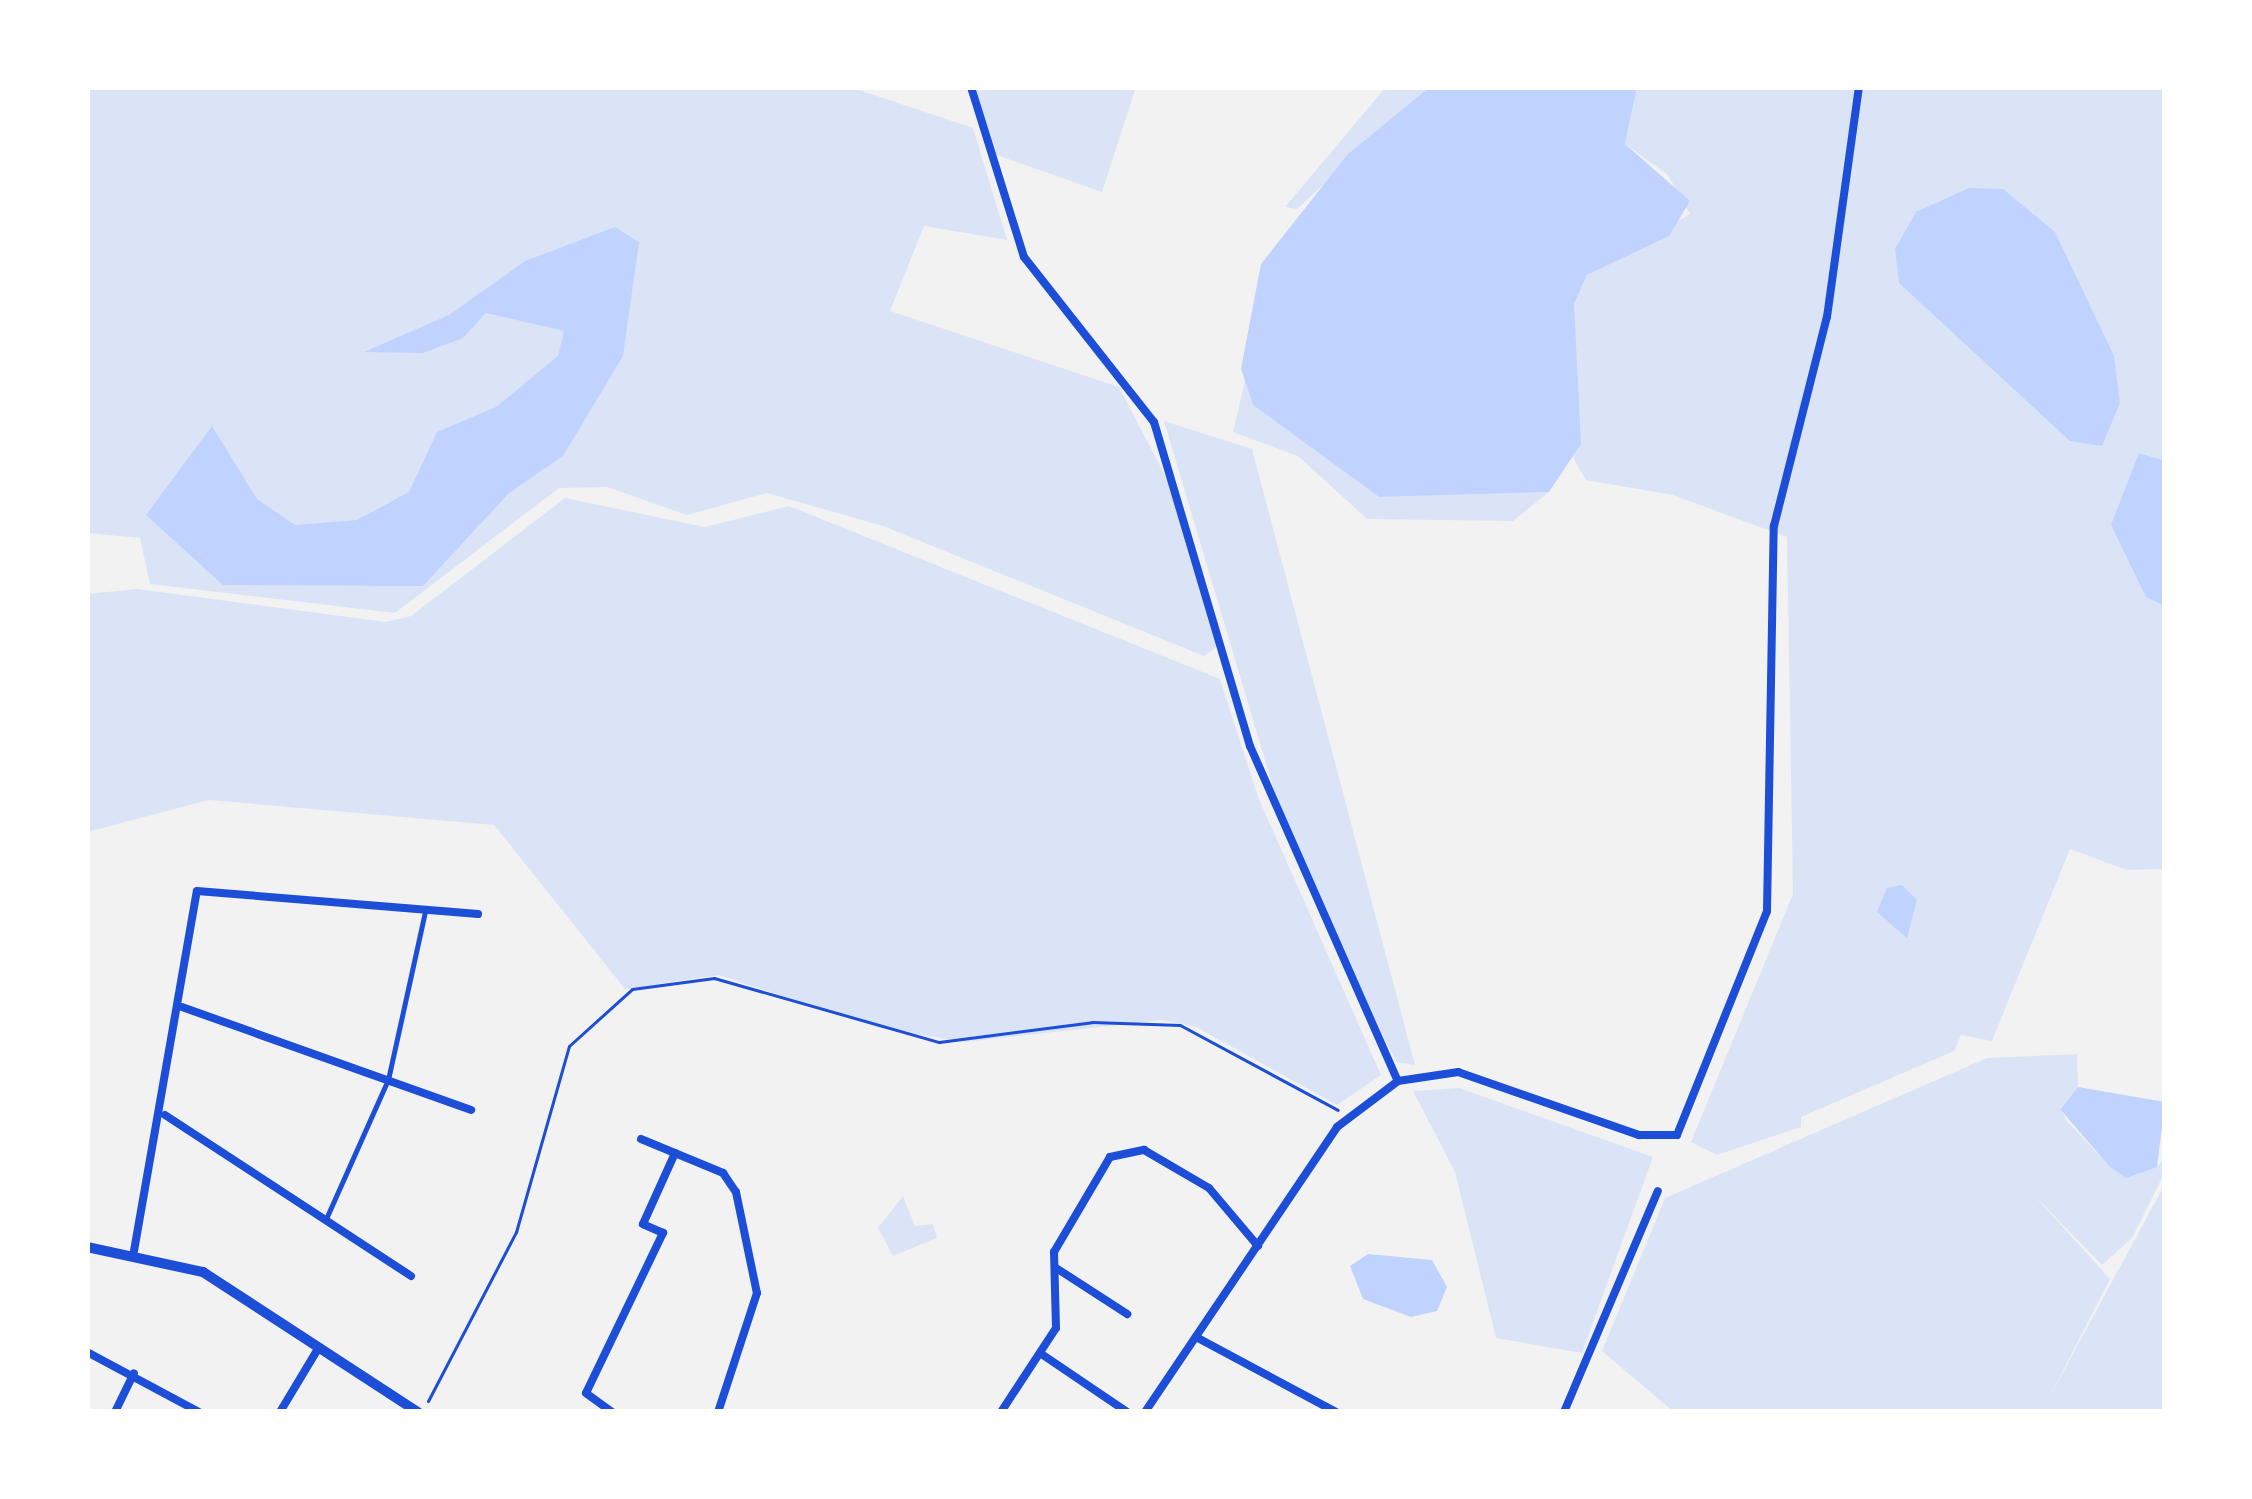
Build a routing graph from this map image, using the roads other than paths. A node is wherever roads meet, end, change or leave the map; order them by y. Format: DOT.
graph roads {
  1 [pos="971,87"];
  2 [pos="1859,87"];
  3 [pos="426,911"];
  4 [pos="478,914"];
  5 [pos="182,1007"];
  6 [pos="388,1080"];
  7 [pos="1398,1081"];
  8 [pos="471,1110"];
  9 [pos="165,1115"];
  10 [pos="641,1139"];
  11 [pos="675,1153"];
  12 [pos="1658,1191"];
  13 [pos="326,1219"];
  14 [pos="1258,1246"];
  15 [pos="87,1247"];
  16 [pos="134,1251"];
  17 [pos="1054,1268"];
  18 [pos="411,1276"];
  19 [pos="1127,1314"];
  20 [pos="1196,1337"];
  21 [pos="320,1346"];
  22 [pos="87,1352"];
  23 [pos="1040,1353"];
  24 [pos="134,1372"];
  25 [pos="423,1407"];
  26 [pos="115,1412"];
  27 [pos="199,1412"];
  28 [pos="280,1412"];
  29 [pos="612,1412"];
  30 [pos="718,1412"];
  31 [pos="1001,1412"];
  32 [pos="1126,1412"];
  33 [pos="1145,1412"];
  34 [pos="1336,1412"];
  35 [pos="1564,1412"];
  1 -- 7 [label="street"];
  2 -- 7 [label="street"];
  3 -- 4 [label="street"];
  3 -- 5 [label="street"];
  3 -- 6 [label="lane"];
  5 -- 6 [label="street"];
  5 -- 9 [label="street"];
  6 -- 8 [label="street"];
  6 -- 13 [label="lane"];
  7 -- 14 [label="street"];
  9 -- 13 [label="street"];
  9 -- 16 [label="street"];
  10 -- 11 [label="street"];
  11 -- 29 [label="street"];
  11 -- 30 [label="street"];
  12 -- 35 [label="street"];
  13 -- 18 [label="street"];
  14 -- 17 [label="street"];
  14 -- 20 [label="street"];
  15 -- 16 [label="street"];
  16 -- 21 [label="street"];
  17 -- 19 [label="street"];
  17 -- 23 [label="street"];
  20 -- 33 [label="street"];
  20 -- 34 [label="street"];
  21 -- 25 [label="street"];
  21 -- 28 [label="street"];
  22 -- 24 [label="street"];
  23 -- 31 [label="street"];
  23 -- 32 [label="street"];
  24 -- 26 [label="street"];
  24 -- 27 [label="street"];
}
